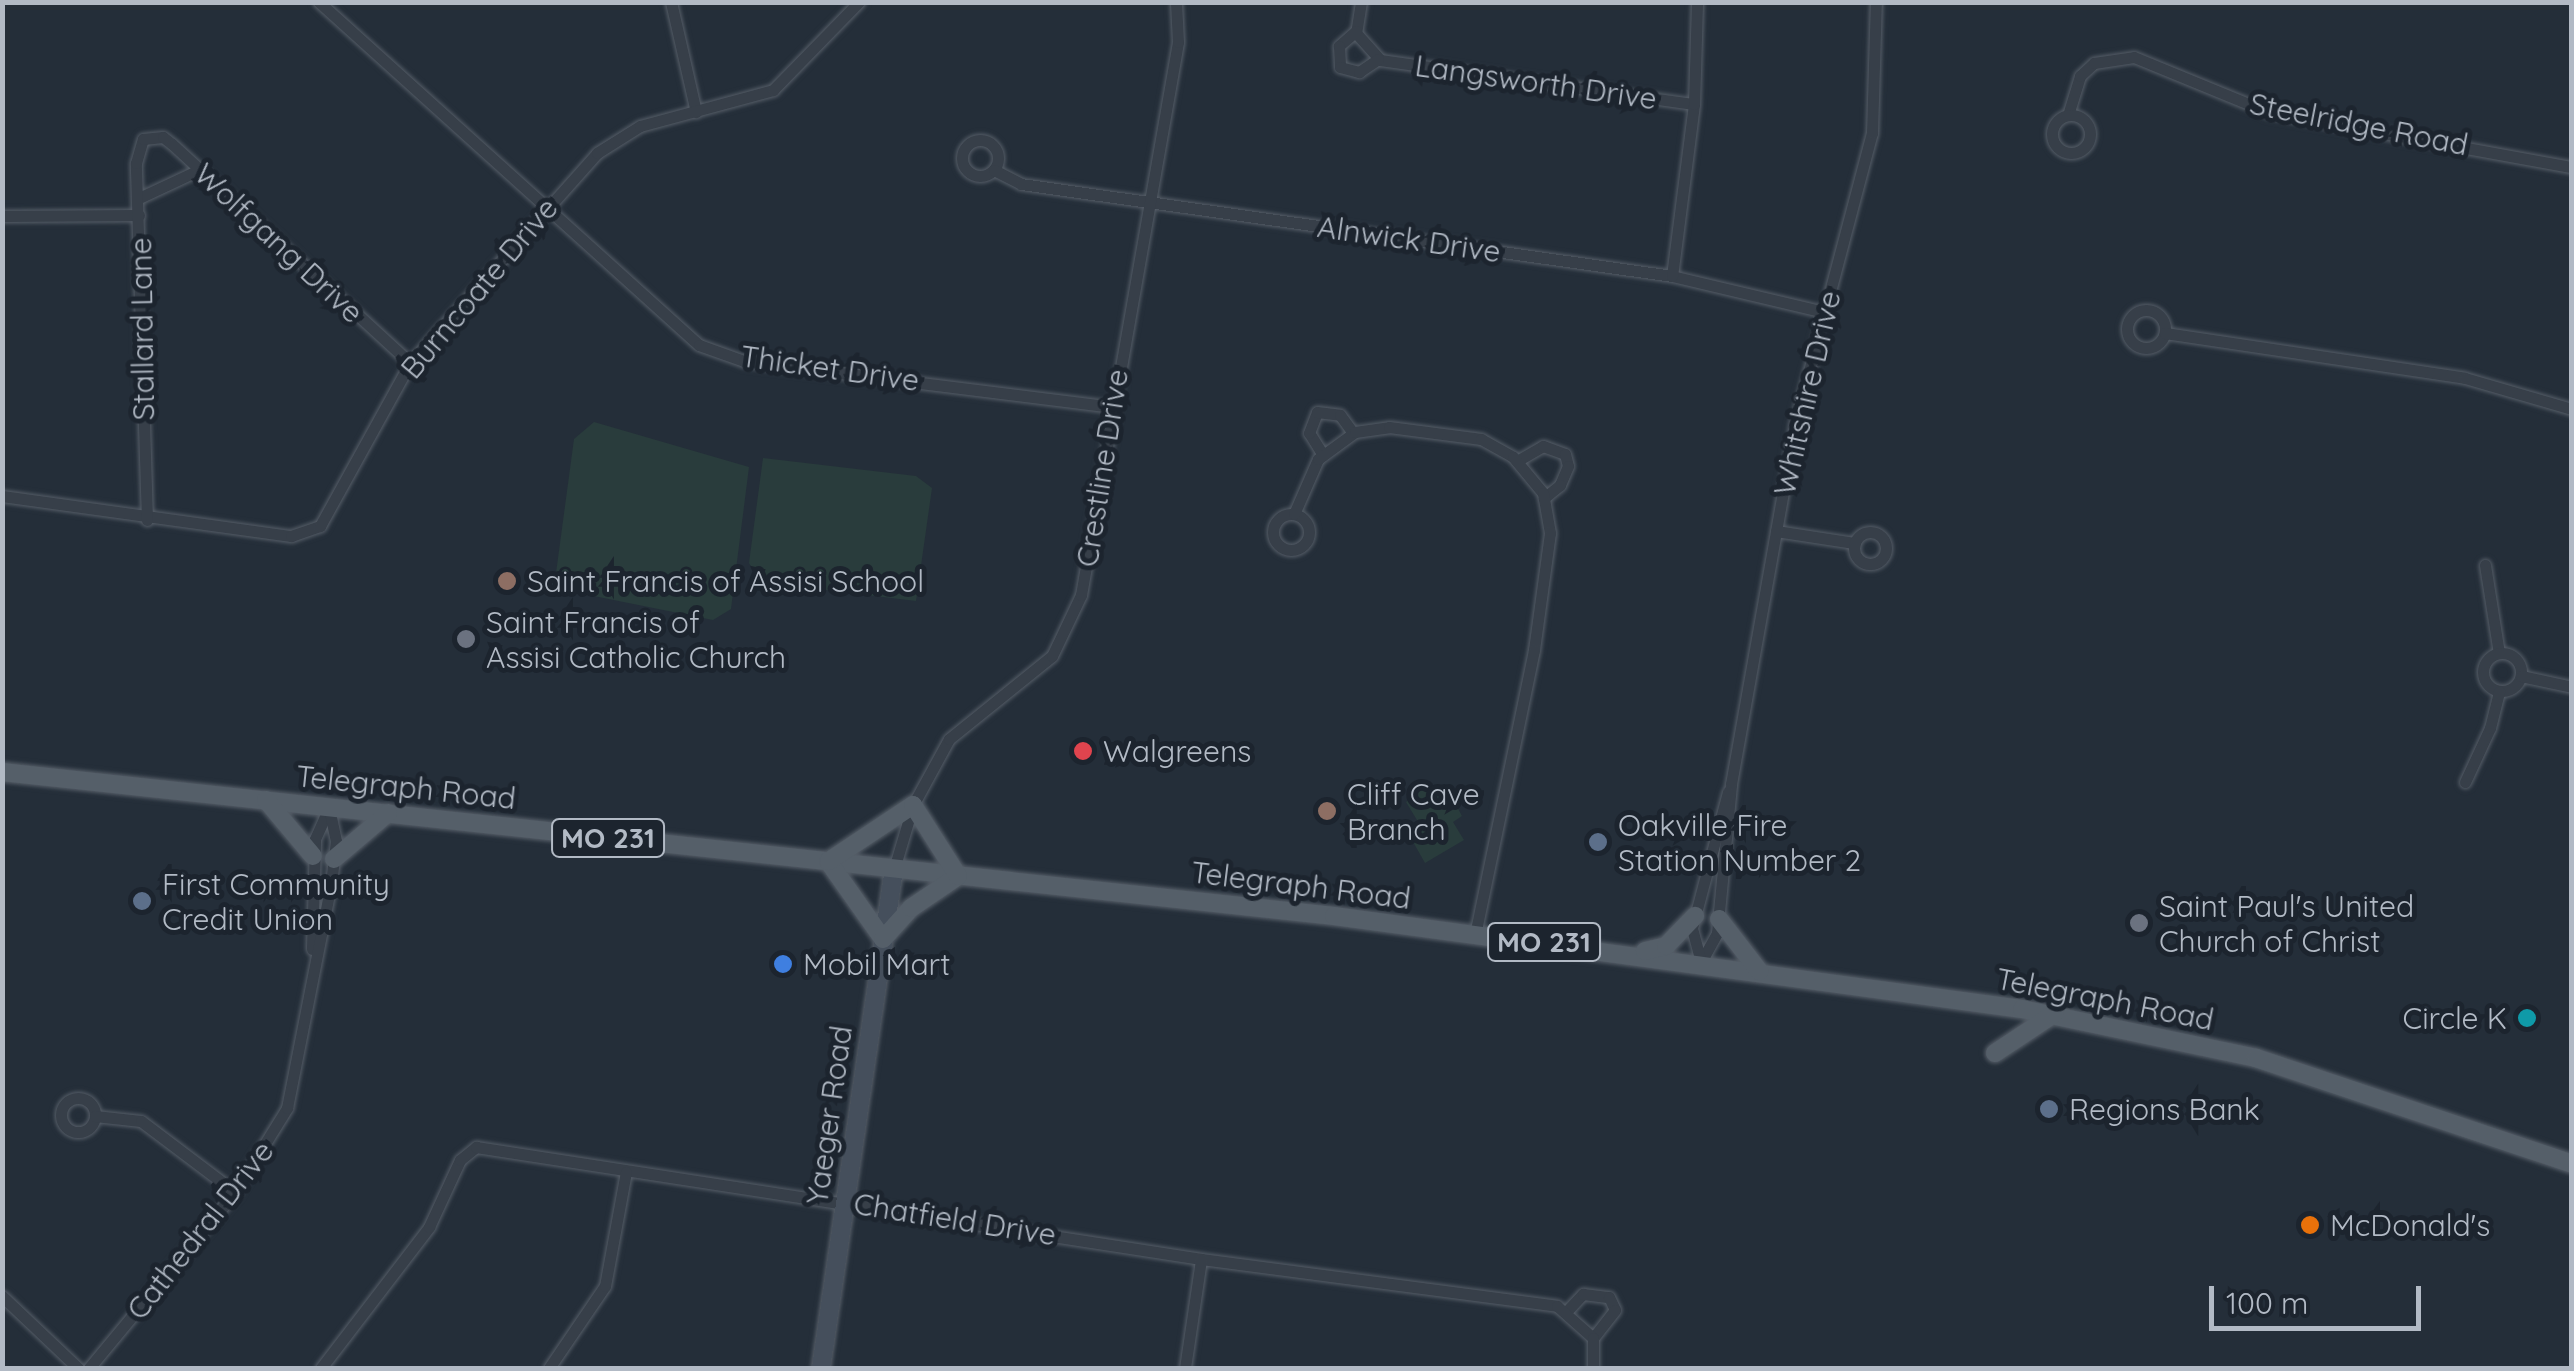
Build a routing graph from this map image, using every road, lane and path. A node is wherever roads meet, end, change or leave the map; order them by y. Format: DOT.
graph roads {
  1 [pos="319,2"];
  2 [pos="671,2"];
  3 [pos="859,2"];
  4 [pos="1176,2"];
  5 [pos="1361,2"];
  6 [pos="1698,2"];
  7 [pos="1876,2"];
  8 [pos="1356,32"];
  9 [pos="1378,59"];
  10 [pos="1694,104"];
  11 [pos="696,112"];
  12 [pos="2068,115"];
  13 [pos="143,139"];
  14 [pos="2572,167"];
  15 [pos="199,170"];
  16 [pos="994,170"];
  17 [pos="138,198"];
  18 [pos="1149,202"];
  19 [pos="545,206"];
  20 [pos="2,216"];
  21 [pos="139,216"];
  22 [pos="1672,276"];
  23 [pos="1824,312"];
  24 [pos="2165,333"];
  25 [pos="410,363"];
  26 [pos="1112,407"];
  27 [pos="2572,409"];
  28 [pos="1353,434"];
  29 [pos="1323,455"];
  30 [pos="1518,462"];
  31 [pos="2,496"];
  32 [pos="1544,498"];
  33 [pos="1294,514"];
  34 [pos="146,520"];
  35 [pos="1776,531"];
  36 [pos="1854,543"];
  37 [pos="2484,564"];
  38 [pos="2499,653"];
  39 [pos="2522,676"];
  40 [pos="2572,687"];
  41 [pos="2498,692"];
  42 [pos="2,772"];
  43 [pos="2464,782"];
  44 [pos="1731,784"];
  45 [pos="266,800"];
  46 [pos="913,805"];
  47 [pos="329,807"];
  48 [pos="388,813"];
  49 [pos="313,856"];
  50 [pos="334,859"];
  51 [pos="828,861"];
  52 [pos="894,869"];
  53 [pos="958,876"];
  54 [pos="1695,916"];
  55 [pos="1719,919"];
  56 [pos="1475,934"];
  57 [pos="883,939"];
  58 [pos="1636,954"];
  59 [pos="1700,962"];
  60 [pos="312,964"];
  61 [pos="1759,971"];
  62 [pos="2054,1014"];
  63 [pos="1995,1053"];
  64 [pos="95,1116"];
  65 [pos="2567,1159"];
  66 [pos="626,1172"];
  67 [pos="2572,1175"];
  68 [pos="235,1192"];
  69 [pos="845,1200"];
  70 [pos="1201,1259"];
  71 [pos="2,1296"];
  72 [pos="1566,1312"];
  73 [pos="1593,1338"];
  74 [pos="78,1368"];
  75 [pos="89,1368"];
  76 [pos="321,1368"];
  77 [pos="550,1368"];
  78 [pos="822,1368"];
  79 [pos="1185,1368"];
  80 [pos="1593,1368"];
  1 -- 19 [label="street, Thicket Drive"];
  2 -- 11 [label="street"];
  3 -- 11 [label="street, Burncoate Drive"];
  4 -- 18 [label="street, Crestline Drive"];
  5 -- 8 [label="street, Langsworth Drive"];
  6 -- 10 [label="street"];
  7 -- 23 [label="street, Whitshire Drive"];
  8 -- 9 [label="street, Langsworth Drive"];
  8 -- 9 [label="street, Langsworth Drive"];
  9 -- 10 [label="street, Langsworth Drive"];
  10 -- 22 [label="street"];
  11 -- 19 [label="street, Burncoate Drive"];
  12 -- 14 [label="street, Steelridge Road"];
  13 -- 15 [label="street, Wolfgang Drive"];
  13 -- 17 [label="street, Stallard Lane"];
  15 -- 17 [label="street"];
  15 -- 25 [label="street, Wolfgang Drive"];
  16 -- 18 [label="street, Alnwick Drive"];
  17 -- 21 [label="street, Stallard Lane"];
  18 -- 22 [label="street, Alnwick Drive"];
  18 -- 26 [label="street, Crestline Drive"];
  19 -- 25 [label="street, Burncoate Drive"];
  19 -- 26 [label="street, Thicket Drive"];
  20 -- 21 [label="street"];
  21 -- 34 [label="street, Stallard Lane"];
  22 -- 23 [label="street, Alnwick Drive"];
  23 -- 35 [label="street, Whitshire Drive"];
  24 -- 27 [label="street"];
  25 -- 34 [label="street, Burncoate Drive"];
  26 -- 46 [label="street, Crestline Drive"];
  28 -- 29 [label="street"];
  28 -- 29 [label="street"];
  28 -- 30 [label="street"];
  29 -- 33 [label="street"];
  30 -- 32 [label="street"];
  30 -- 32 [label="street"];
  31 -- 34 [label="street, Burncoate Drive"];
  32 -- 56 [label="street"];
  35 -- 36 [label="street"];
  35 -- 44 [label="street, Whitshire Drive"];
  37 -- 38 [label="street"];
  38 -- 39 [label="street"];
  38 -- 41 [label="street"];
  39 -- 40 [label="street"];
  39 -- 41 [label="street"];
  41 -- 43 [label="street"];
  42 -- 45 [label="main road, Telegraph Road / MO 231"];
  44 -- 54 [label="street, Whitshire Drive"];
  44 -- 55 [label="street, Whitshire Drive"];
  45 -- 47 [label="main road, Telegraph Road / MO 231"];
  45 -- 49 [label="main road"];
  46 -- 51 [label="main road"];
  46 -- 52 [label="street, Crestline Drive"];
  46 -- 53 [label="main road"];
  47 -- 48 [label="main road, Telegraph Road / MO 231"];
  47 -- 49 [label="street, Cathedral Drive"];
  47 -- 50 [label="street, Cathedral Drive"];
  48 -- 50 [label="main road"];
  48 -- 51 [label="main road, Telegraph Road / MO 231"];
  49 -- 60 [label="street, Cathedral Drive"];
  50 -- 60 [label="street, Cathedral Drive"];
  51 -- 52 [label="main road, Telegraph Road / MO 231"];
  51 -- 57 [label="main road"];
  52 -- 53 [label="main road, Telegraph Road / MO 231"];
  52 -- 57 [label="street, Yaeger Road"];
  53 -- 56 [label="main road, Telegraph Road / MO 231"];
  53 -- 57 [label="main road"];
  54 -- 58 [label="main road"];
  54 -- 59 [label="street, Whitshire Drive"];
  55 -- 59 [label="street, Whitshire Drive"];
  55 -- 61 [label="main road"];
  56 -- 58 [label="main road, Telegraph Road / MO 231"];
  57 -- 69 [label="street, Yaeger Road"];
  58 -- 59 [label="main road, Telegraph Road / MO 231"];
  59 -- 61 [label="main road, Telegraph Road / MO 231"];
  60 -- 68 [label="street, Cathedral Drive"];
  61 -- 62 [label="main road, Telegraph Road / MO 231"];
  62 -- 63 [label="main road"];
  62 -- 65 [label="main road, Telegraph Road / MO 231"];
  64 -- 68 [label="street"];
  65 -- 67 [label="main road"];
  66 -- 69 [label="street, Chatfield Drive"];
  66 -- 76 [label="street, Chatfield Drive"];
  66 -- 77 [label="street"];
  68 -- 75 [label="street, Cathedral Drive"];
  69 -- 70 [label="street, Chatfield Drive"];
  69 -- 78 [label="street, Yaeger Road"];
  70 -- 72 [label="street, Chatfield Drive"];
  70 -- 79 [label="street"];
  71 -- 74 [label="street"];
  72 -- 73 [label="street, Chatfield Drive"];
  72 -- 73 [label="street"];
  73 -- 80 [label="street"];
}
